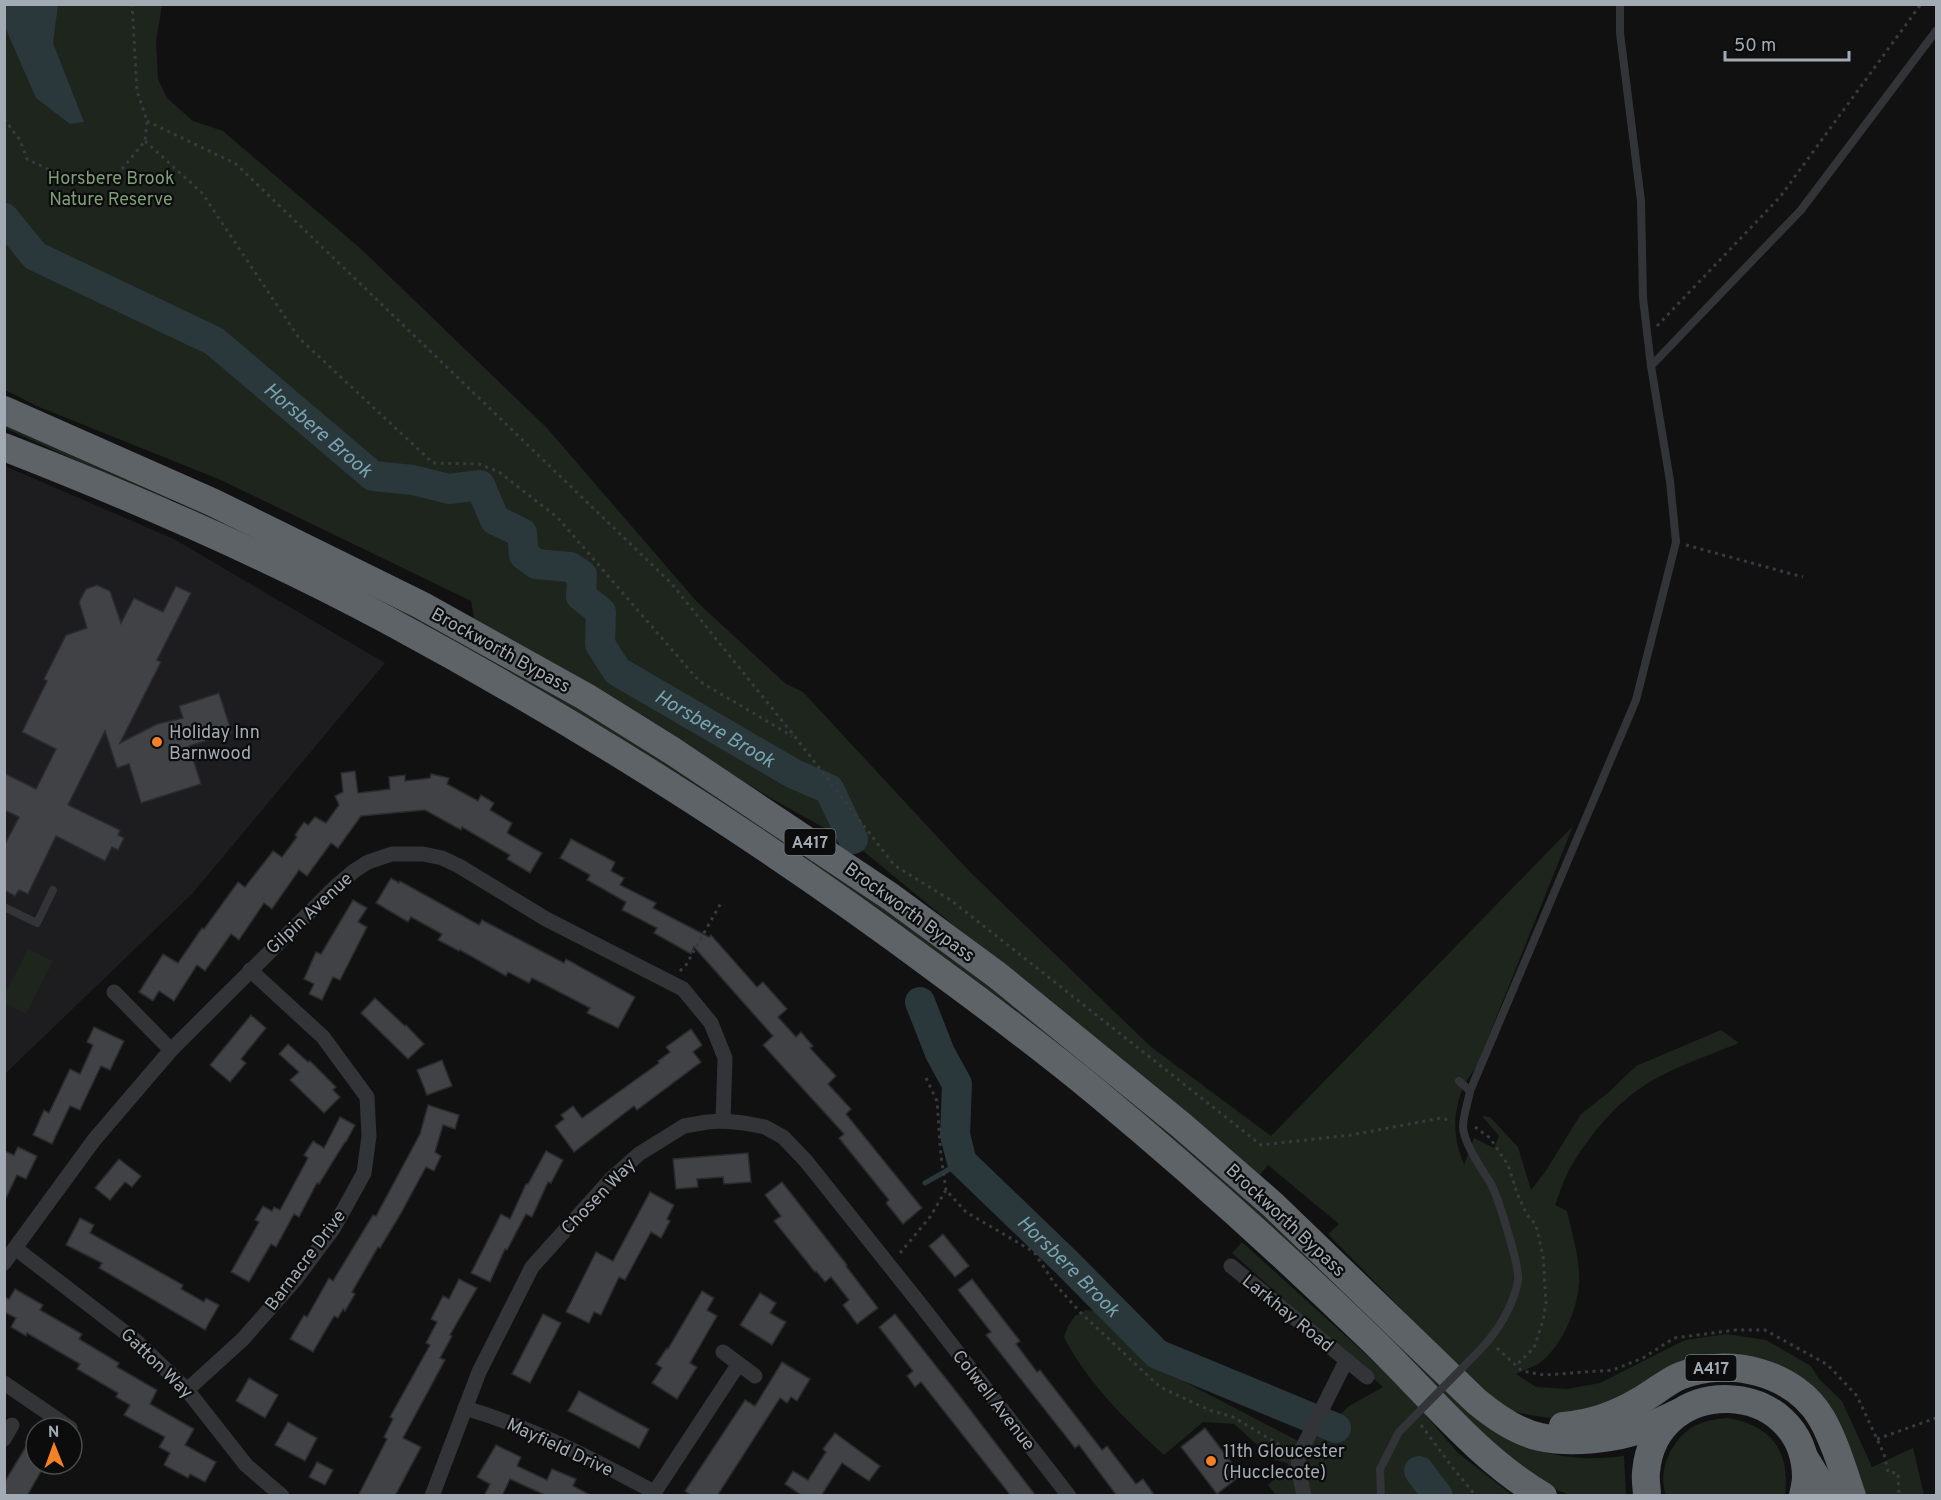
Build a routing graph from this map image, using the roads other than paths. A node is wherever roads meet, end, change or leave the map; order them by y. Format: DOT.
graph roads {
  1 [pos="1620,4"];
  2 [pos="1936,31"];
  3 [pos="1652,366"];
  4 [pos="4,410"];
  5 [pos="4,447"];
  6 [pos="54,890"];
  7 [pos="4,907"];
  8 [pos="250,970"];
  9 [pos="114,992"];
  10 [pos="171,1050"];
  11 [pos="1459,1081"];
  12 [pos="1470,1091"];
  13 [pos="723,1121"];
  14 [pos="15,1248"];
  15 [pos="4,1263"];
  16 [pos="890,1266"];
  17 [pos="1231,1266"];
  18 [pos="723,1352"];
  19 [pos="1346,1361"];
  20 [pos="738,1365"];
  21 [pos="755,1376"];
  22 [pos="1367,1377"];
  23 [pos="4,1383"];
  24 [pos="187,1390"];
  25 [pos="465,1408"];
  26 [pos="1678,1413"];
  27 [pos="52,1416"];
  28 [pos="12,1425"];
  29 [pos="1513,1426"];
  30 [pos="4,1439"];
  31 [pos="1802,1452"];
  32 [pos="653,1494"];
  33 [pos="282,1496"];
  34 [pos="432,1496"];
  35 [pos="1069,1496"];
  36 [pos="1304,1496"];
  37 [pos="1381,1496"];
  38 [pos="1543,1496"];
  39 [pos="1647,1496"];
  40 [pos="1803,1496"];
  41 [pos="1828,1496"];
  42 [pos="1852,1496"];
  1 -- 3 [label="lane"];
  2 -- 3 [label="lane"];
  3 -- 12 [label="lane"];
  4 -- 29 [label="highway, Brockworth Bypass / A417"];
  5 -- 38 [label="highway, Brockworth Bypass / A417"];
  6 -- 7 [label="lane"];
  8 -- 10 [label="street, Gilpin Avenue"];
  8 -- 13 [label="street, Gilpin Avenue"];
  8 -- 24 [label="street, Barnacre Drive"];
  9 -- 10 [label="street"];
  10 -- 14 [label="street, Gilpin Avenue"];
  11 -- 12 [label="lane"];
  12 -- 37 [label="lane, bridge"];
  13 -- 16 [label="street, Chosen Way"];
  13 -- 25 [label="street, Chosen Way"];
  14 -- 15 [label="street, Gilpin Avenue"];
  14 -- 24 [label="street, Gatton Way"];
  16 -- 35 [label="street, Colwell Avenue"];
  17 -- 19 [label="street, Larkhay Road"];
  18 -- 20 [label="street"];
  19 -- 22 [label="street, Larkhay Road"];
  19 -- 36 [label="street, Larkhay Road"];
  20 -- 21 [label="street"];
  20 -- 32 [label="street, Mayfield Drive"];
  23 -- 27 [label="street"];
  24 -- 33 [label="street, Gatton Way"];
  25 -- 32 [label="street, Mayfield Drive"];
  25 -- 34 [label="street, Chosen Way"];
  26 -- 29 [label="highway, Brockworth Bypass / A417"];
  26 -- 31 [label="highway, Brockworth Bypass"];
  26 -- 39 [label="highway"];
  28 -- 30 [label="street"];
  29 -- 42 [label="highway, A417"];
  31 -- 40 [label="highway"];
  31 -- 41 [label="highway"];
}
